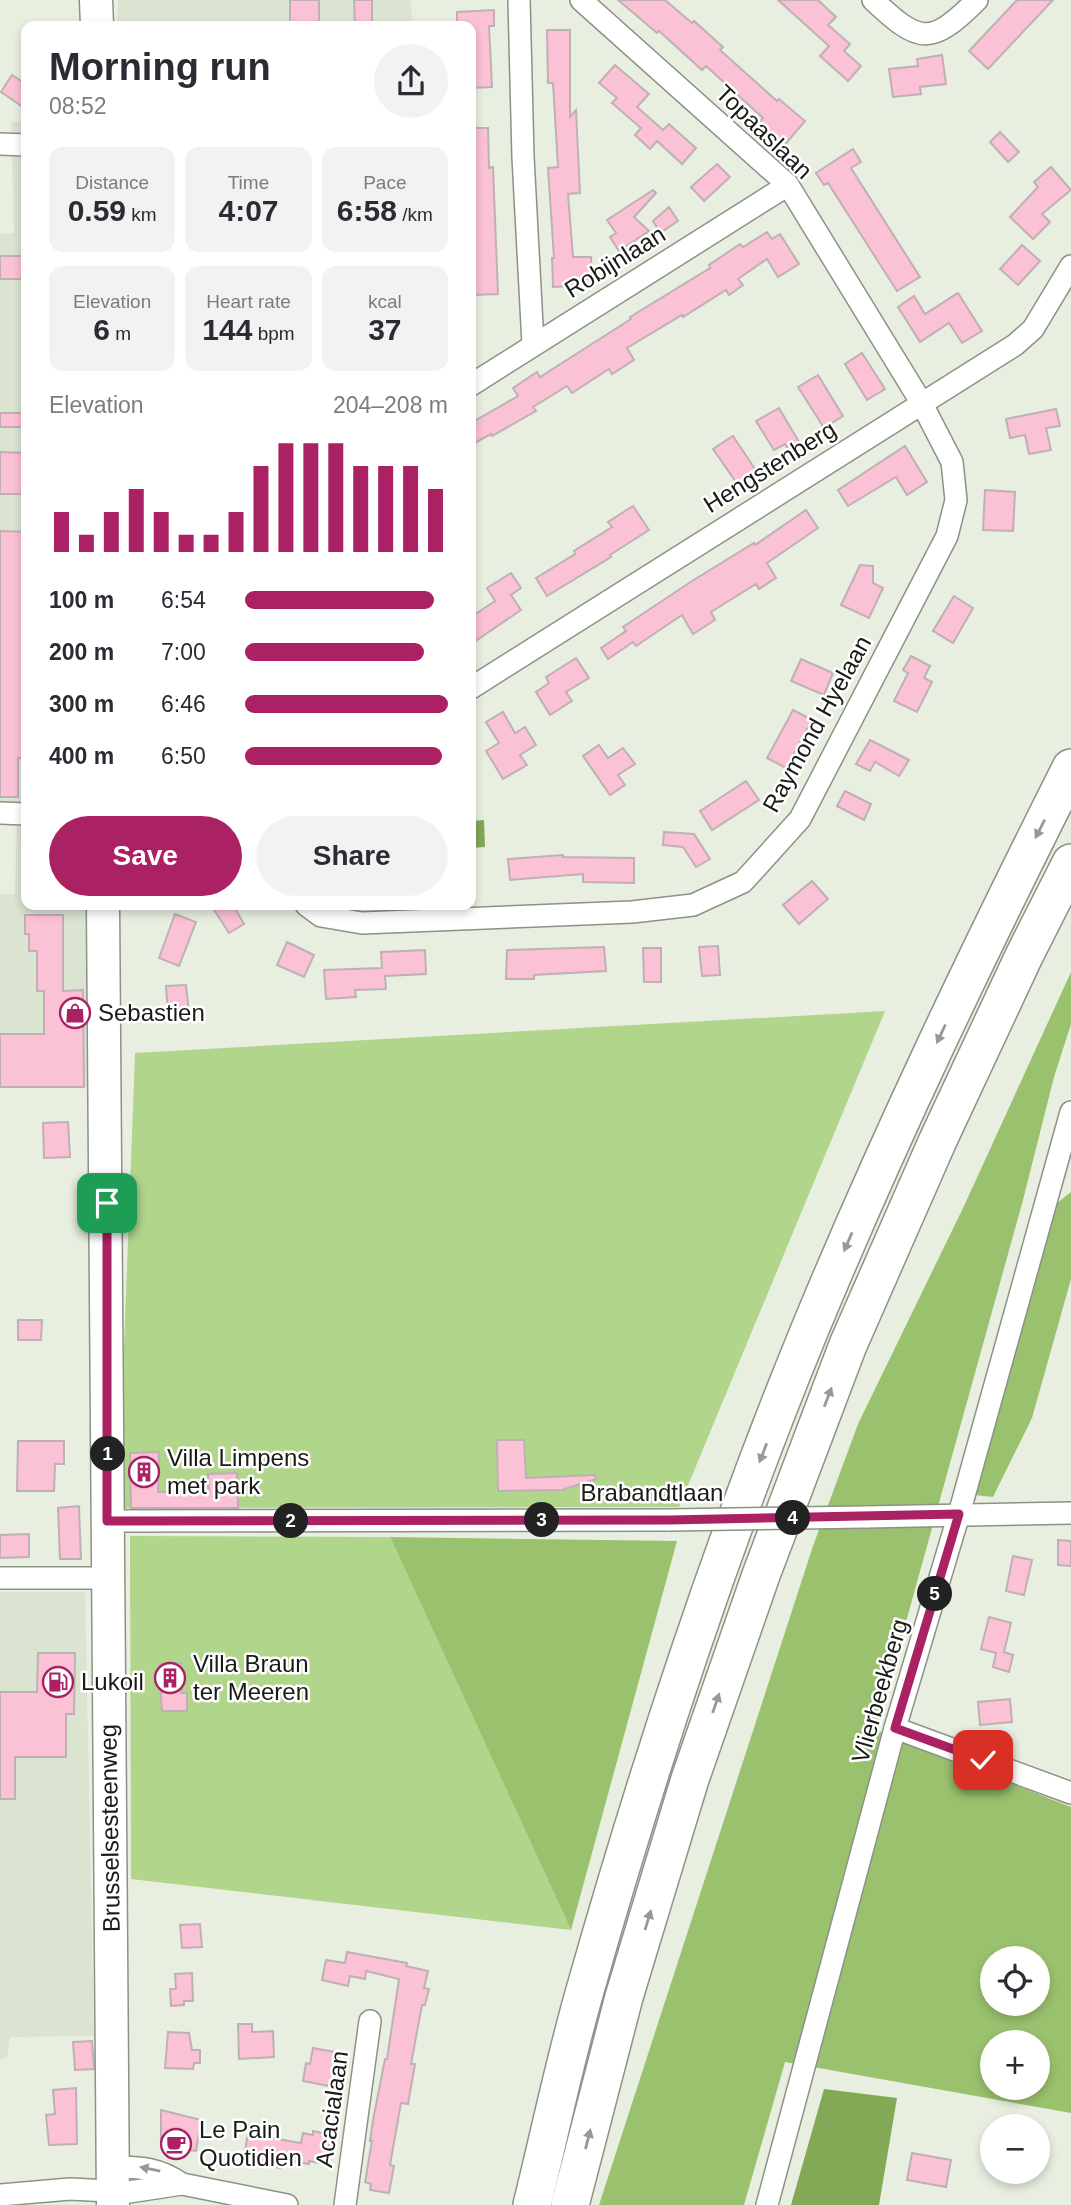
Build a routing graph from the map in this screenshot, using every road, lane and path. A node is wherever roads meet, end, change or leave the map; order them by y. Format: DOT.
graph roads {
  1 [pos="96,0"];
  2 [pos="581,0"];
  3 [pos="873,0"];
  4 [pos="977,0"];
  5 [pos="520,1"];
  6 [pos="97,21"];
  7 [pos="0,144"];
  8 [pos="21,145"];
  9 [pos="788,185"];
  10 [pos="1071,266"];
  11 [pos="533,344"];
  12 [pos="476,381"];
  13 [pos="921,402"];
  14 [pos="476,685"];
  15 [pos="1071,768"];
  16 [pos="0,813"];
  17 [pos="21,814"];
  18 [pos="1071,863"];
  19 [pos="105,910"];
  20 [pos="313,910"];
  21 [pos="1071,1112"];
  22 [pos="1062,1173"];
  23 [pos="1071,1513"];
  24 [pos="959,1514"];
  25 [pos="107,1521"];
  26 [pos="0,1578"];
  27 [pos="108,1578"];
  28 [pos="895,1728"];
  29 [pos="1071,1793"];
  30 [pos="370,2021"];
  31 [pos="113,2188"];
  32 [pos="0,2195"];
  33 [pos="287,2205"];
  34 [pos="345,2205"];
  35 [pos="532,2205"];
  36 [pos="570,2205"];
  37 [pos="767,2205"];
  1 -- 6 [label="main road"];
  2 -- 9 [label="street, Topaaslaan"];
  3 -- 4 [label="street"];
  5 -- 11 [label="street"];
  7 -- 8 [label="street"];
  9 -- 11 [label="street, Robijnlaan"];
  9 -- 13 [label="street, Topaaslaan"];
  10 -- 13 [label="street, Hengstenberg"];
  11 -- 12 [label="street, Robijnlaan"];
  13 -- 14 [label="street, Hengstenberg"];
  13 -- 20 [label="street, Raymond Hyelaan"];
  15 -- 35 [label="highway, one-way"];
  16 -- 17 [label="street"];
  36 -- 18 [label="highway, one-way"];
  19 -- 25 [label="main road, Brusselsesteenweg"];
  21 -- 22 [label="street, Vlierbeekberg"];
  22 -- 24 [label="street, Vlierbeekberg"];
  23 -- 24 [label="street, Brabandtlaan"];
  24 -- 25 [label="street, Brabandtlaan, bridge"];
  24 -- 28 [label="street, Vlierbeekberg"];
  25 -- 27 [label="main road, Brusselsesteenweg"];
  26 -- 27 [label="street"];
  27 -- 31 [label="main road, Brusselsesteenweg"];
  28 -- 29 [label="street"];
  28 -- 37 [label="street, Vlierbeekberg"];
  30 -- 34 [label="street, Acacialaan"];
  31 -- 32 [label="street"];
  31 -- 33 [label="street"];
}
